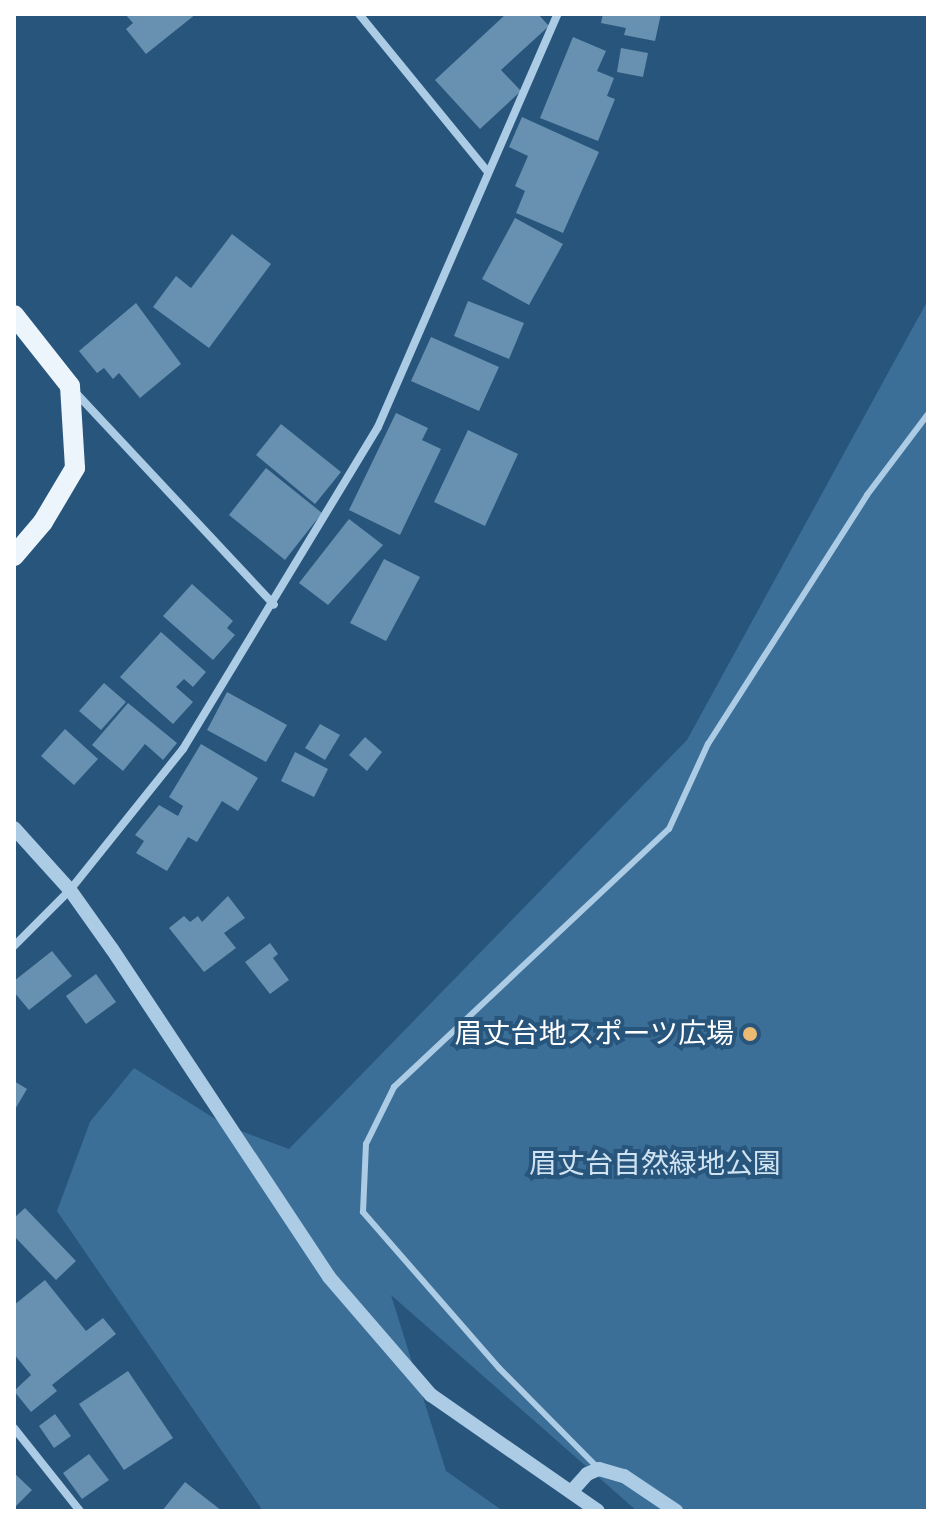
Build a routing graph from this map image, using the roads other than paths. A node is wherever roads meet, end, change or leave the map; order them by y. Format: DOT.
graph roads {
  1 [pos="359,14"];
  2 [pos="558,14"];
  3 [pos="487,171"];
  4 [pos="14,315"];
  5 [pos="70,386"];
  6 [pos="928,414"];
  7 [pos="14,556"];
  8 [pos="274,605"];
  9 [pos="14,828"];
  10 [pos="70,890"];
  11 [pos="14,946"];
  12 [pos="14,1428"];
  13 [pos="599,1469"];
  14 [pos="571,1492"];
  15 [pos="80,1511"];
  16 [pos="598,1511"];
  17 [pos="676,1511"];
  1 -- 3 [label="street"];
  2 -- 3 [label="street"];
  3 -- 8 [label="street"];
  4 -- 5 [label="main road"];
  5 -- 7 [label="main road"];
  5 -- 8 [label="street"];
  6 -- 13 [label="lane"];
  8 -- 10 [label="street"];
  9 -- 10 [label="street"];
  10 -- 11 [label="street"];
  10 -- 14 [label="street"];
  12 -- 15 [label="street"];
  13 -- 14 [label="street"];
  13 -- 17 [label="street"];
  14 -- 16 [label="street"];
}
